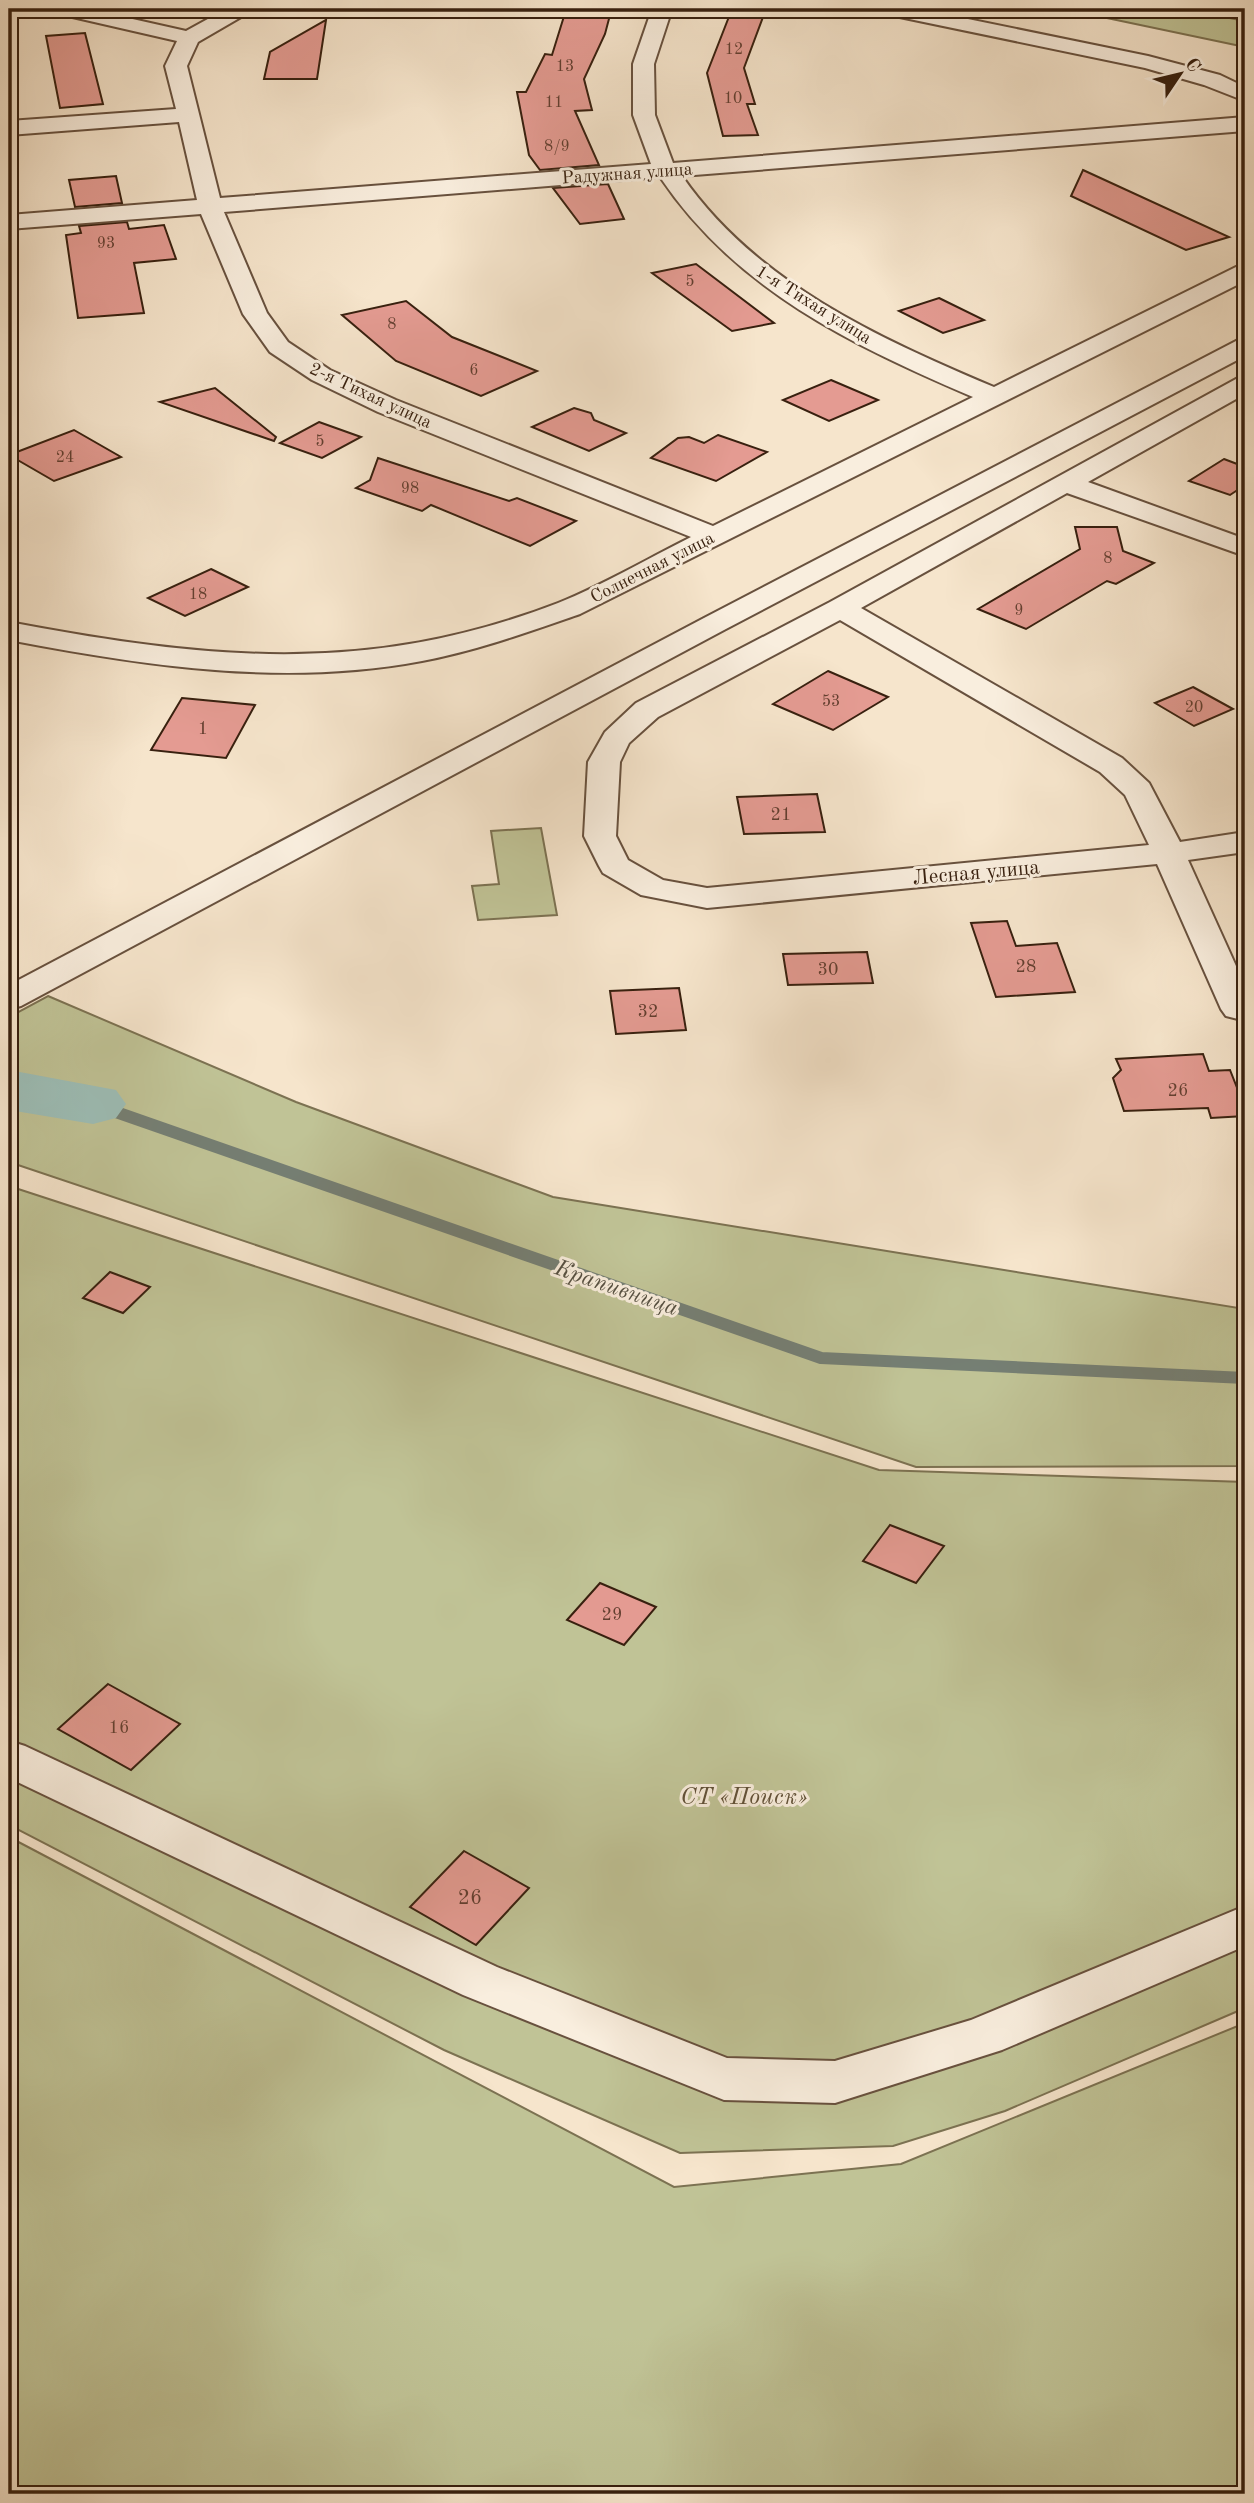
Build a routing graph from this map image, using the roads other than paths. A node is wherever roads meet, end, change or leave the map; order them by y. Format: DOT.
graph roads {
  1 [pos="62,9"];
  2 [pos="241,9"];
  3 [pos="662,9"];
  4 [pos="890,9"];
  5 [pos="188,38"];
  6 [pos="1245,95"];
  7 [pos="186,115"];
  8 [pos="1245,124"];
  9 [pos="9,128"];
  10 [pos="663,170"];
  11 [pos="210,206"];
  12 [pos="9,222"];
  13 [pos="1245,272"];
  14 [pos="1245,346"];
  15 [pos="1245,384"];
  16 [pos="995,397"];
  17 [pos="1064,483"];
  18 [pos="714,536"];
  19 [pos="1245,548"];
  20 [pos="840,608"];
  21 [pos="14,638"];
  22 [pos="1245,842"];
  23 [pos="1170,853"];
  24 [pos="9,999"];
  25 [pos="1238,1009"];
  26 [pos="9,1758"];
  27 [pos="1245,1926"];
  1 -- 5 [label="street"];
  2 -- 5 [label="street"];
  3 -- 10 [label="street, 1-я Тихая улица"];
  4 -- 6 [label="street"];
  5 -- 7 [label="street, 2-я Тихая улица"];
  7 -- 9 [label="street"];
  7 -- 11 [label="street, 2-я Тихая улица"];
  8 -- 10 [label="street, Радужная улица"];
  10 -- 11 [label="street, Радужная улица"];
  10 -- 16 [label="street, 1-я Тихая улица"];
  11 -- 12 [label="street, Радужная улица"];
  11 -- 18 [label="street, 2-я Тихая улица"];
  13 -- 16 [label="street, Солнечная улица"];
  14 -- 24 [label="street"];
  15 -- 17 [label="street, Лесная улица"];
  16 -- 18 [label="street, Солнечная улица"];
  17 -- 19 [label="street"];
  17 -- 20 [label="street, Лесная улица"];
  18 -- 21 [label="street, Солнечная улица"];
  20 -- 23 [label="street"];
  20 -- 23 [label="street, Лесная улица"];
  22 -- 23 [label="street, Лесная улица"];
  23 -- 25 [label="street"];
  26 -- 27 [label="street"];
}
